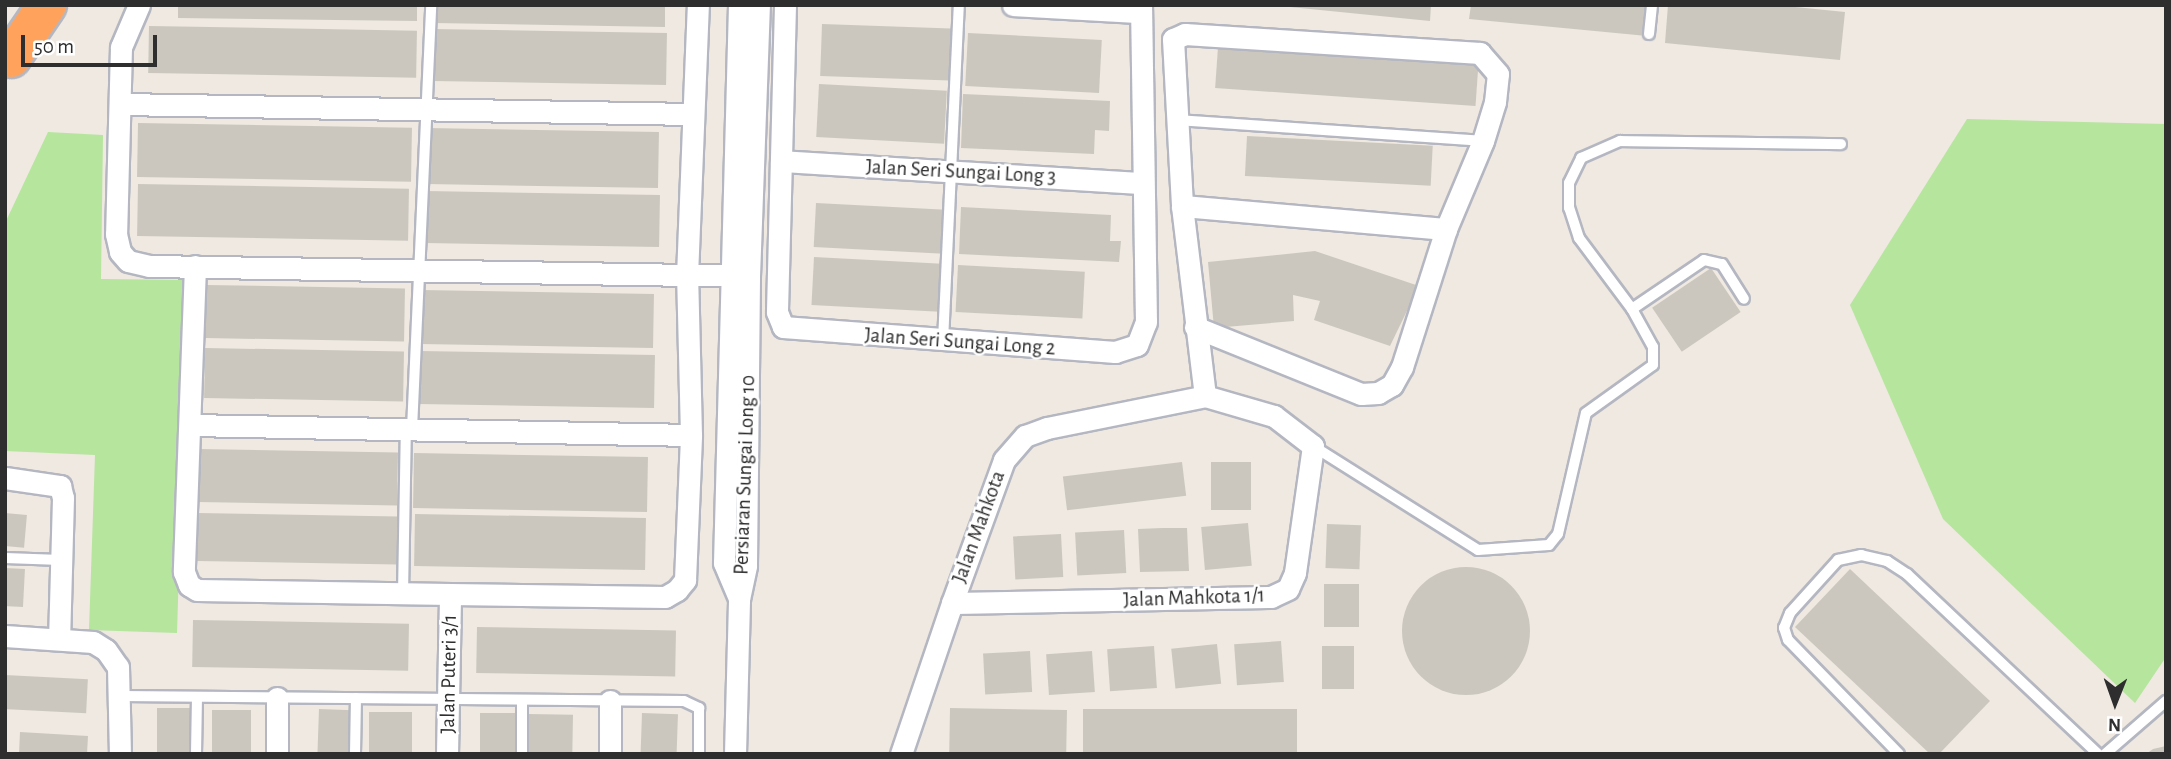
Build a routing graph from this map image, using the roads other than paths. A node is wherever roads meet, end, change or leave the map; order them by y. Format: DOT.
graph roads {
  1 [pos="47,5"];
  2 [pos="139,5"];
  3 [pos="431,5"];
  4 [pos="698,5"];
  5 [pos="739,5"];
  6 [pos="759,5"];
  7 [pos="785,5"];
  8 [pos="959,5"];
  9 [pos="1013,5"];
  10 [pos="1652,5"];
  11 [pos="1140,8"];
  12 [pos="1649,34"];
  13 [pos="11,58"];
  14 [pos="120,104"];
  15 [pos="423,108"];
  16 [pos="691,114"];
  17 [pos="1178,120"];
  18 [pos="1483,141"];
  19 [pos="1841,144"];
  20 [pos="781,161"];
  21 [pos="951,171"];
  22 [pos="1141,183"];
  23 [pos="1182,206"];
  24 [pos="1446,229"];
  25 [pos="195,266"];
  26 [pos="417,270"];
  27 [pos="687,276"];
  28 [pos="739,276"];
  29 [pos="1744,299"];
  30 [pos="1632,309"];
  31 [pos="1195,327"];
  32 [pos="943,341"];
  33 [pos="1205,396"];
  34 [pos="190,425"];
  35 [pos="409,429"];
  36 [pos="691,435"];
  37 [pos="1313,446"];
  38 [pos="5,478"];
  39 [pos="5,558"];
  40 [pos="61,560"];
  41 [pos="403,594"];
  42 [pos="450,594"];
  43 [pos="951,603"];
  44 [pos="5,636"];
  45 [pos="59,638"];
  46 [pos="120,696"];
  47 [pos="197,697"];
  48 [pos="277,698"];
  49 [pos="356,698"];
  50 [pos="449,700"];
  51 [pos="522,700"];
  52 [pos="610,701"];
  53 [pos="2166,701"];
  54 [pos="120,754"];
  55 [pos="196,754"];
  56 [pos="277,754"];
  57 [pos="355,754"];
  58 [pos="447,754"];
  59 [pos="522,754"];
  60 [pos="610,754"];
  61 [pos="699,754"];
  62 [pos="735,754"];
  63 [pos="901,754"];
  64 [pos="1899,754"];
  65 [pos="2098,754"];
  66 [pos="2105,754"];
  1 -- 13 [label="highway"];
  2 -- 14 [label="street"];
  3 -- 15 [label="lane"];
  4 -- 16 [label="street"];
  5 -- 28 [label="street, Persiaran Sungai Long 10"];
  6 -- 28 [label="street, Persiaran Sungai Long 10"];
  7 -- 20 [label="street"];
  8 -- 21 [label="lane"];
  9 -- 11 [label="street"];
  10 -- 12 [label="lane"];
  11 -- 22 [label="street"];
  14 -- 15 [label="street"];
  14 -- 25 [label="street"];
  15 -- 16 [label="street"];
  15 -- 26 [label="lane"];
  16 -- 27 [label="street"];
  17 -- 18 [label="lane"];
  17 -- 18 [label="street"];
  17 -- 23 [label="street"];
  18 -- 24 [label="street"];
  19 -- 30 [label="lane"];
  20 -- 21 [label="street, Jalan Seri Sungai Long 3"];
  20 -- 32 [label="street, Jalan Seri Sungai Long 2"];
  21 -- 22 [label="street, Jalan Seri Sungai Long 3"];
  21 -- 32 [label="lane"];
  22 -- 32 [label="street, Jalan Seri Sungai Long 2"];
  23 -- 24 [label="street"];
  23 -- 31 [label="street"];
  24 -- 31 [label="street"];
  25 -- 26 [label="street"];
  25 -- 34 [label="street"];
  26 -- 27 [label="street"];
  26 -- 35 [label="lane"];
  27 -- 28 [label="street"];
  27 -- 36 [label="street"];
  28 -- 62 [label="street, Persiaran Sungai Long 10"];
  29 -- 30 [label="lane"];
  30 -- 37 [label="lane"];
  31 -- 33 [label="street"];
  33 -- 37 [label="street, Jalan Mahkota"];
  33 -- 43 [label="street, Jalan Mahkota"];
  34 -- 35 [label="street"];
  34 -- 41 [label="street"];
  35 -- 36 [label="street"];
  35 -- 41 [label="lane"];
  36 -- 42 [label="street"];
  37 -- 43 [label="street, Jalan Mahkota 1/1"];
  38 -- 40 [label="street"];
  39 -- 40 [label="lane"];
  40 -- 45 [label="street"];
  41 -- 42 [label="street"];
  42 -- 50 [label="street, Jalan Puteri 3/1"];
  43 -- 63 [label="street, Jalan Mahkota"];
  44 -- 45 [label="street"];
  45 -- 46 [label="street"];
  46 -- 47 [label="lane"];
  46 -- 54 [label="street"];
  47 -- 48 [label="lane"];
  47 -- 55 [label="lane"];
  48 -- 49 [label="lane"];
  48 -- 56 [label="street"];
  49 -- 50 [label="lane"];
  49 -- 57 [label="lane"];
  50 -- 51 [label="lane"];
  50 -- 58 [label="street, Jalan Puteri 3/1"];
  51 -- 52 [label="lane"];
  51 -- 59 [label="lane"];
  52 -- 60 [label="street"];
  52 -- 61 [label="lane"];
  53 -- 66 [label="lane"];
  64 -- 65 [label="lane"];
}
